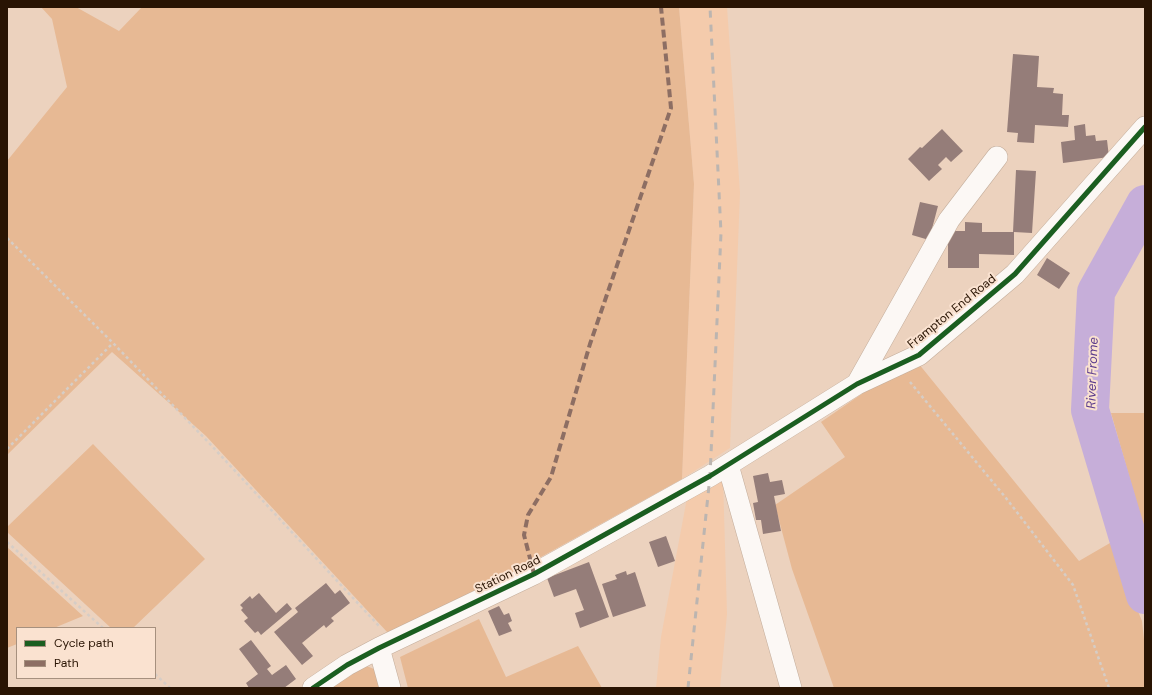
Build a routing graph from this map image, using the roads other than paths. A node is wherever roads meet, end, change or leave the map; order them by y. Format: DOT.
graph roads {
  1 [pos="1145,127"];
  2 [pos="997,157"];
  3 [pos="857,384"];
  4 [pos="719,470"];
  5 [pos="386,645"];
  6 [pos="313,688"];
  7 [pos="390,688"];
  8 [pos="791,688"];
  1 -- 3 [label="street, Frampton End Road"];
  2 -- 3 [label="street"];
  3 -- 4 [label="street, Frampton End Road"];
  4 -- 5 [label="street, Station Road"];
  4 -- 8 [label="street"];
  5 -- 6 [label="street, Station Road"];
  5 -- 7 [label="street"];
}
